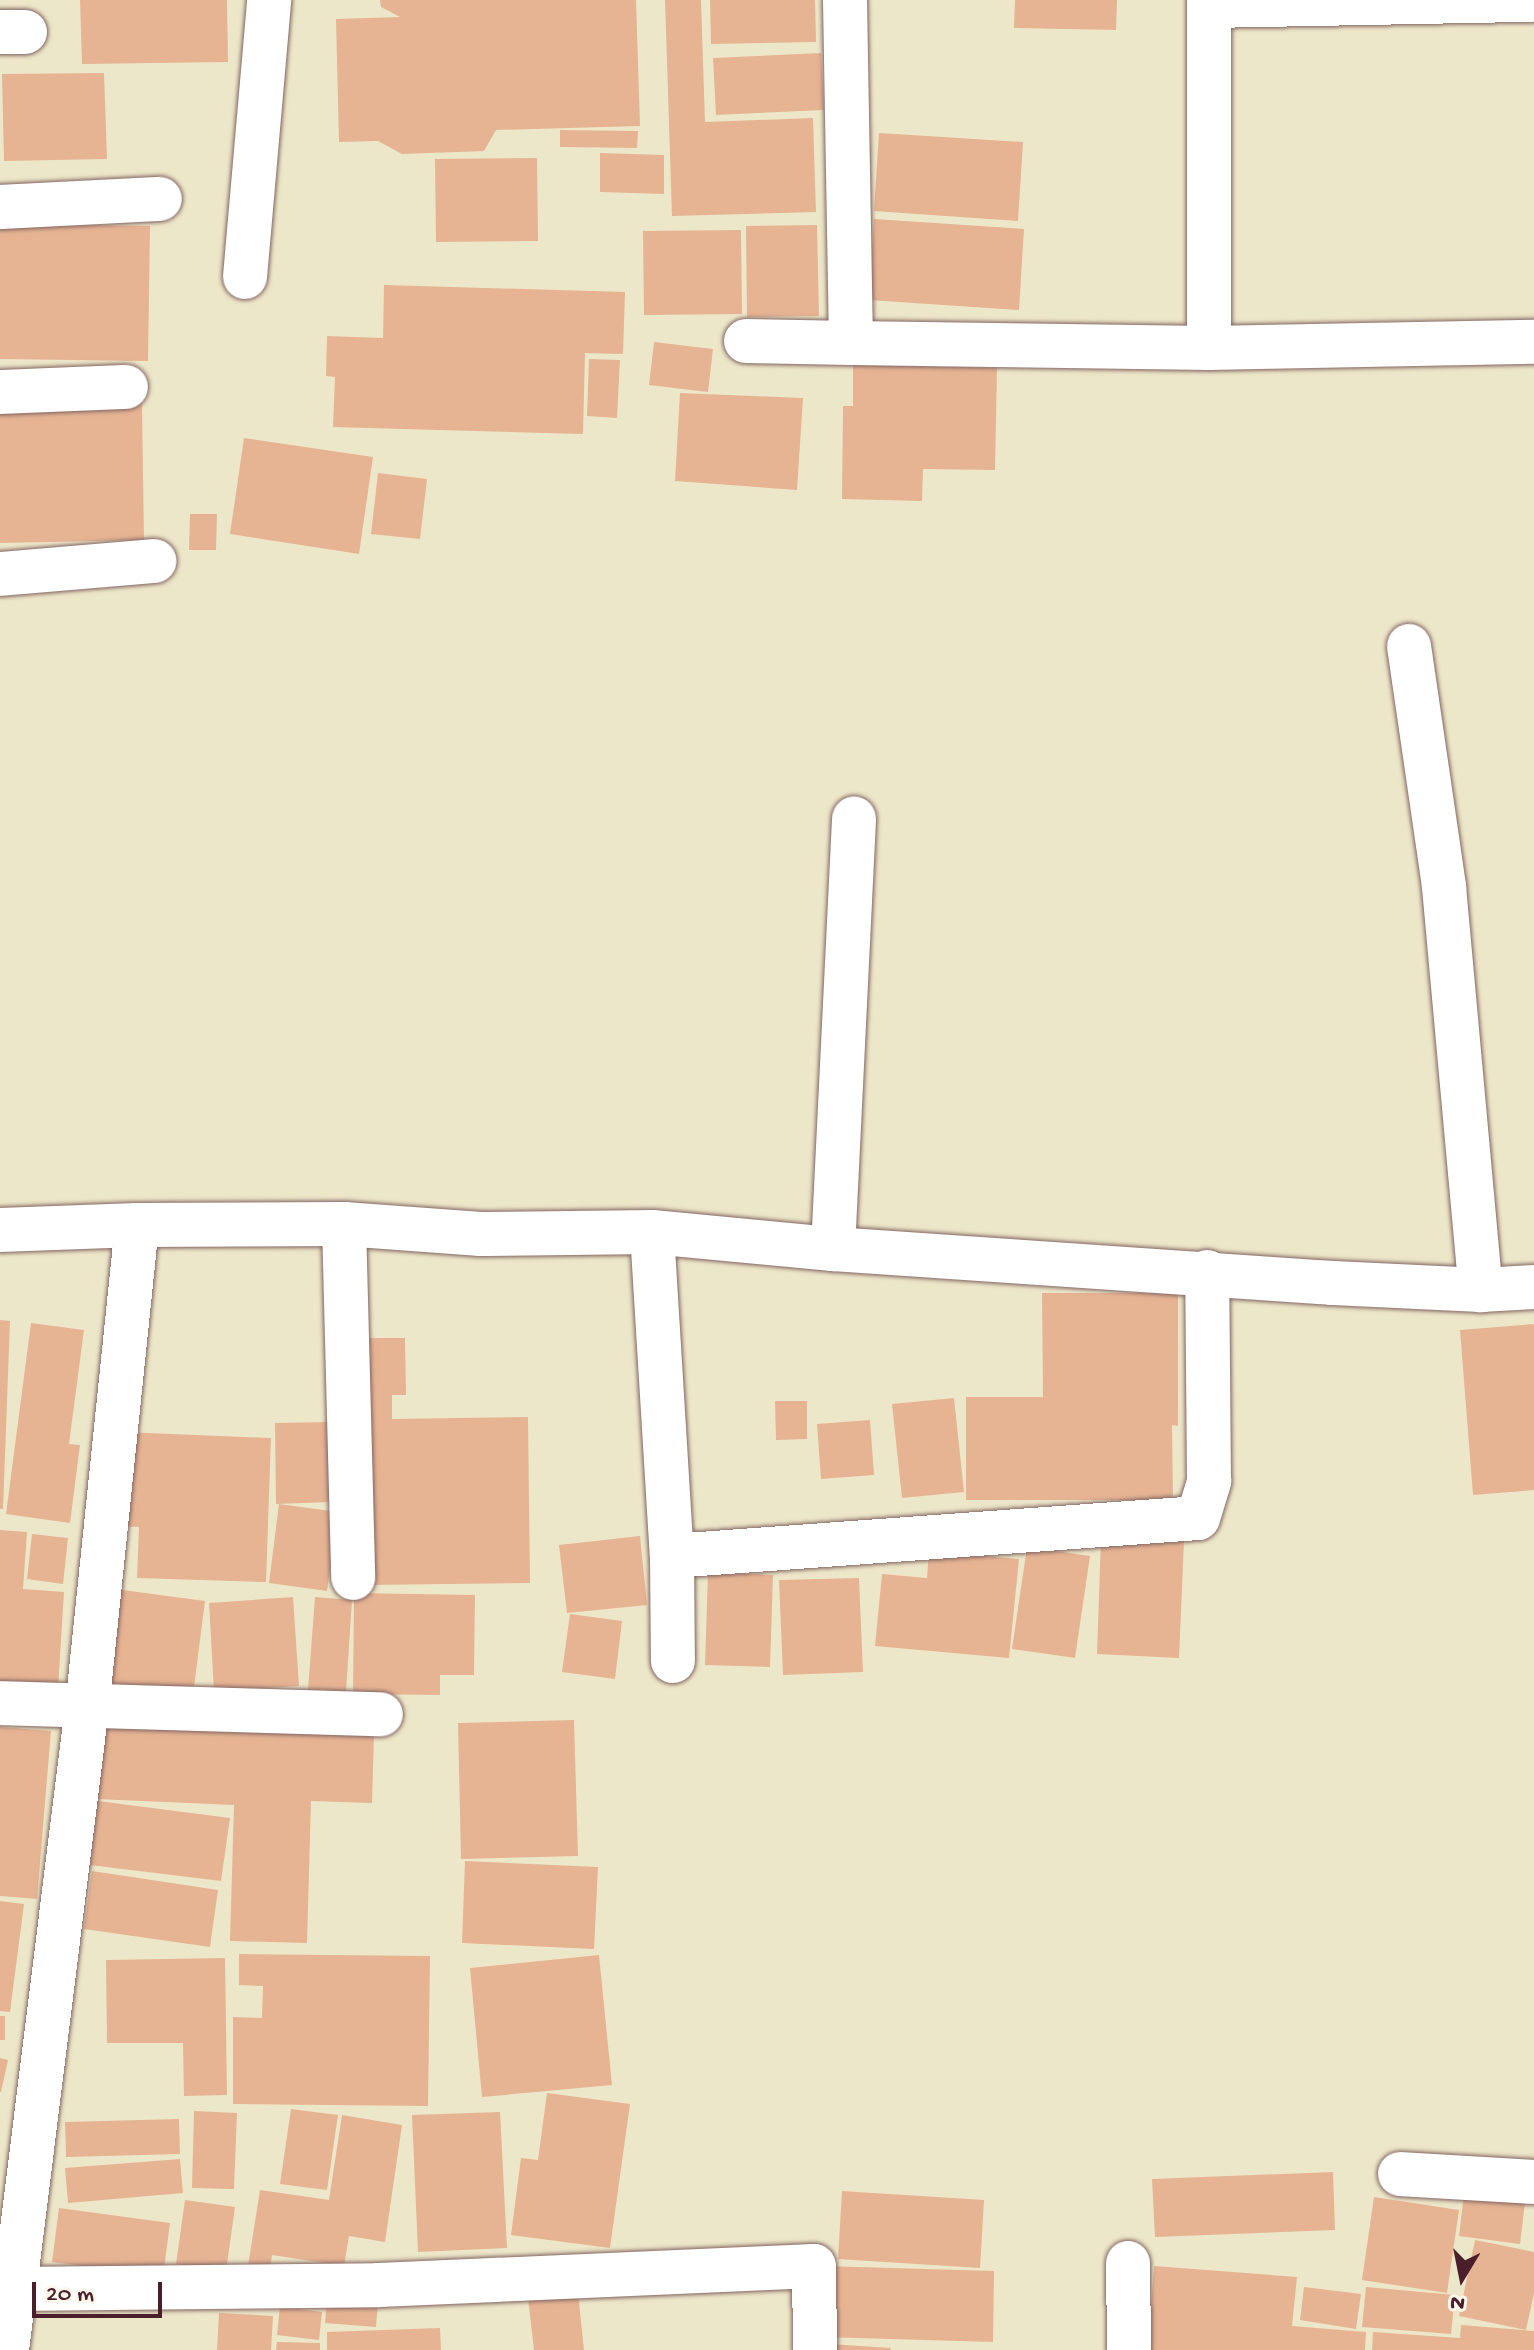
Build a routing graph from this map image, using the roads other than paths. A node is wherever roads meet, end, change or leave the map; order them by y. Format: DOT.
graph roads {
  1 [pos="269,0"];
  2 [pos="845,0"];
  3 [pos="1531,0"];
  4 [pos="1209,3"];
  5 [pos="160,199"];
  6 [pos="0,207"];
  7 [pos="245,277"];
  8 [pos="746,341"];
  9 [pos="1534,342"];
  10 [pos="851,343"];
  11 [pos="1209,348"];
  12 [pos="126,387"];
  13 [pos="0,392"];
  14 [pos="154,561"];
  15 [pos="0,574"];
  16 [pos="1409,646"];
  17 [pos="854,819"];
  18 [pos="344,1224"];
  19 [pos="137,1225"];
  20 [pos="0,1230"];
  21 [pos="652,1232"];
  22 [pos="833,1249"];
  23 [pos="1207,1272"];
  24 [pos="1534,1287"];
  25 [pos="1481,1290"];
  26 [pos="672,1556"];
  27 [pos="353,1578"];
  28 [pos="673,1661"];
  29 [pos="0,1703"];
  30 [pos="87,1707"];
  31 [pos="381,1714"];
  32 [pos="1400,2174"];
  33 [pos="1534,2182"];
  34 [pos="1128,2263"];
  35 [pos="13,2289"];
  36 [pos="7,2350"];
  37 [pos="815,2350"];
  38 [pos="1129,2350"];
  1 -- 7 [label="street"];
  2 -- 10 [label="street"];
  3 -- 4 [label="street"];
  4 -- 11 [label="street"];
  5 -- 6 [label="street"];
  8 -- 10 [label="street"];
  9 -- 11 [label="street"];
  10 -- 11 [label="street"];
  12 -- 13 [label="street"];
  14 -- 15 [label="street"];
  16 -- 25 [label="street"];
  17 -- 22 [label="street"];
  18 -- 19 [label="street"];
  18 -- 21 [label="street"];
  18 -- 27 [label="street"];
  19 -- 20 [label="street"];
  19 -- 30 [label="street"];
  21 -- 22 [label="street"];
  21 -- 26 [label="street"];
  22 -- 23 [label="street"];
  23 -- 25 [label="street"];
  23 -- 26 [label="street"];
  24 -- 25 [label="street"];
  26 -- 28 [label="street"];
  29 -- 30 [label="street"];
  30 -- 31 [label="street"];
  30 -- 35 [label="street"];
  32 -- 33 [label="street"];
  34 -- 38 [label="street"];
  35 -- 36 [label="street"];
  35 -- 37 [label="street"];
}
